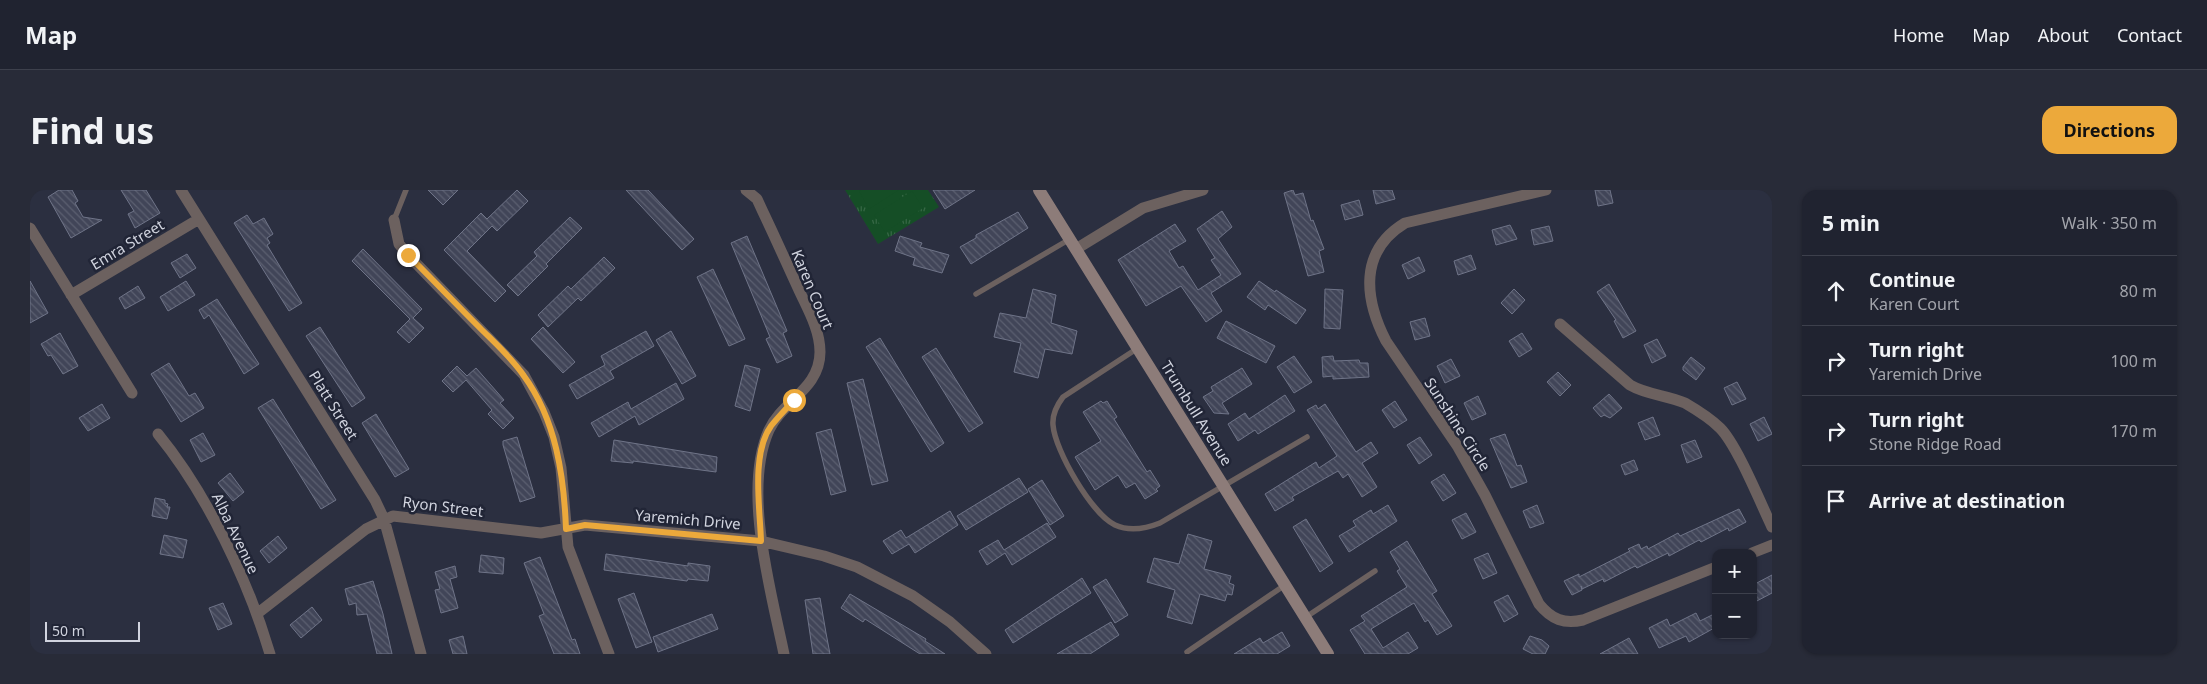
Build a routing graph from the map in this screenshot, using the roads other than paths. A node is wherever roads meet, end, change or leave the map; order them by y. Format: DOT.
graph roads {
  1 [pos="181,190"];
  2 [pos="406,190"];
  3 [pos="746,190"];
  4 [pos="1039,190"];
  5 [pos="1203,190"];
  6 [pos="1546,190"];
  7 [pos="199,219"];
  8 [pos="394,220"];
  9 [pos="30,228"];
  10 [pos="1073,244"];
  11 [pos="976,294"];
  12 [pos="71,295"];
  13 [pos="1560,324"];
  14 [pos="1138,348"];
  15 [pos="132,393"];
  16 [pos="158,434"];
  17 [pos="1306,437"];
  18 [pos="1224,487"];
  19 [pos="384,518"];
  20 [pos="1772,527"];
  21 [pos="566,529"];
  22 [pos="761,541"];
  23 [pos="1772,544"];
  24 [pos="1757,551"];
  25 [pos="1712,569"];
  26 [pos="1375,571"];
  27 [pos="1285,585"];
  28 [pos="258,613"];
  29 [pos="1305,617"];
  30 [pos="1187,652"];
  31 [pos="270,654"];
  32 [pos="421,654"];
  33 [pos="609,654"];
  34 [pos="784,654"];
  35 [pos="986,654"];
  36 [pos="1328,654"];
  1 -- 7 [label="street, Platt Street"];
  2 -- 8 [label="lane"];
  3 -- 22 [label="street, Karen Court"];
  4 -- 10 [label="street, Trumbull Avenue"];
  5 -- 10 [label="street"];
  6 -- 25 [label="street, Sunshine Circle"];
  7 -- 12 [label="street, Emra Street"];
  7 -- 19 [label="street, Platt Street"];
  8 -- 21 [label="street"];
  9 -- 12 [label="street"];
  10 -- 11 [label="lane"];
  10 -- 14 [label="street, Trumbull Avenue"];
  12 -- 15 [label="street"];
  13 -- 20 [label="street"];
  14 -- 18 [label="street, Trumbull Avenue"];
  14 -- 18 [label="lane"];
  16 -- 28 [label="street, Alba Avenue"];
  17 -- 18 [label="lane"];
  18 -- 27 [label="street, Trumbull Avenue"];
  19 -- 21 [label="street, Ryon Street"];
  19 -- 28 [label="street, Ryon Street"];
  19 -- 32 [label="street, Platt Street"];
  21 -- 22 [label="street, Yaremich Drive"];
  21 -- 33 [label="street"];
  22 -- 34 [label="street, Karen Court"];
  22 -- 35 [label="street, Yaremich Drive"];
  23 -- 24 [label="street"];
  26 -- 29 [label="lane"];
  27 -- 29 [label="street, Trumbull Avenue"];
  27 -- 30 [label="lane"];
  28 -- 31 [label="street, Alba Avenue"];
  29 -- 36 [label="street, Trumbull Avenue"];
}
